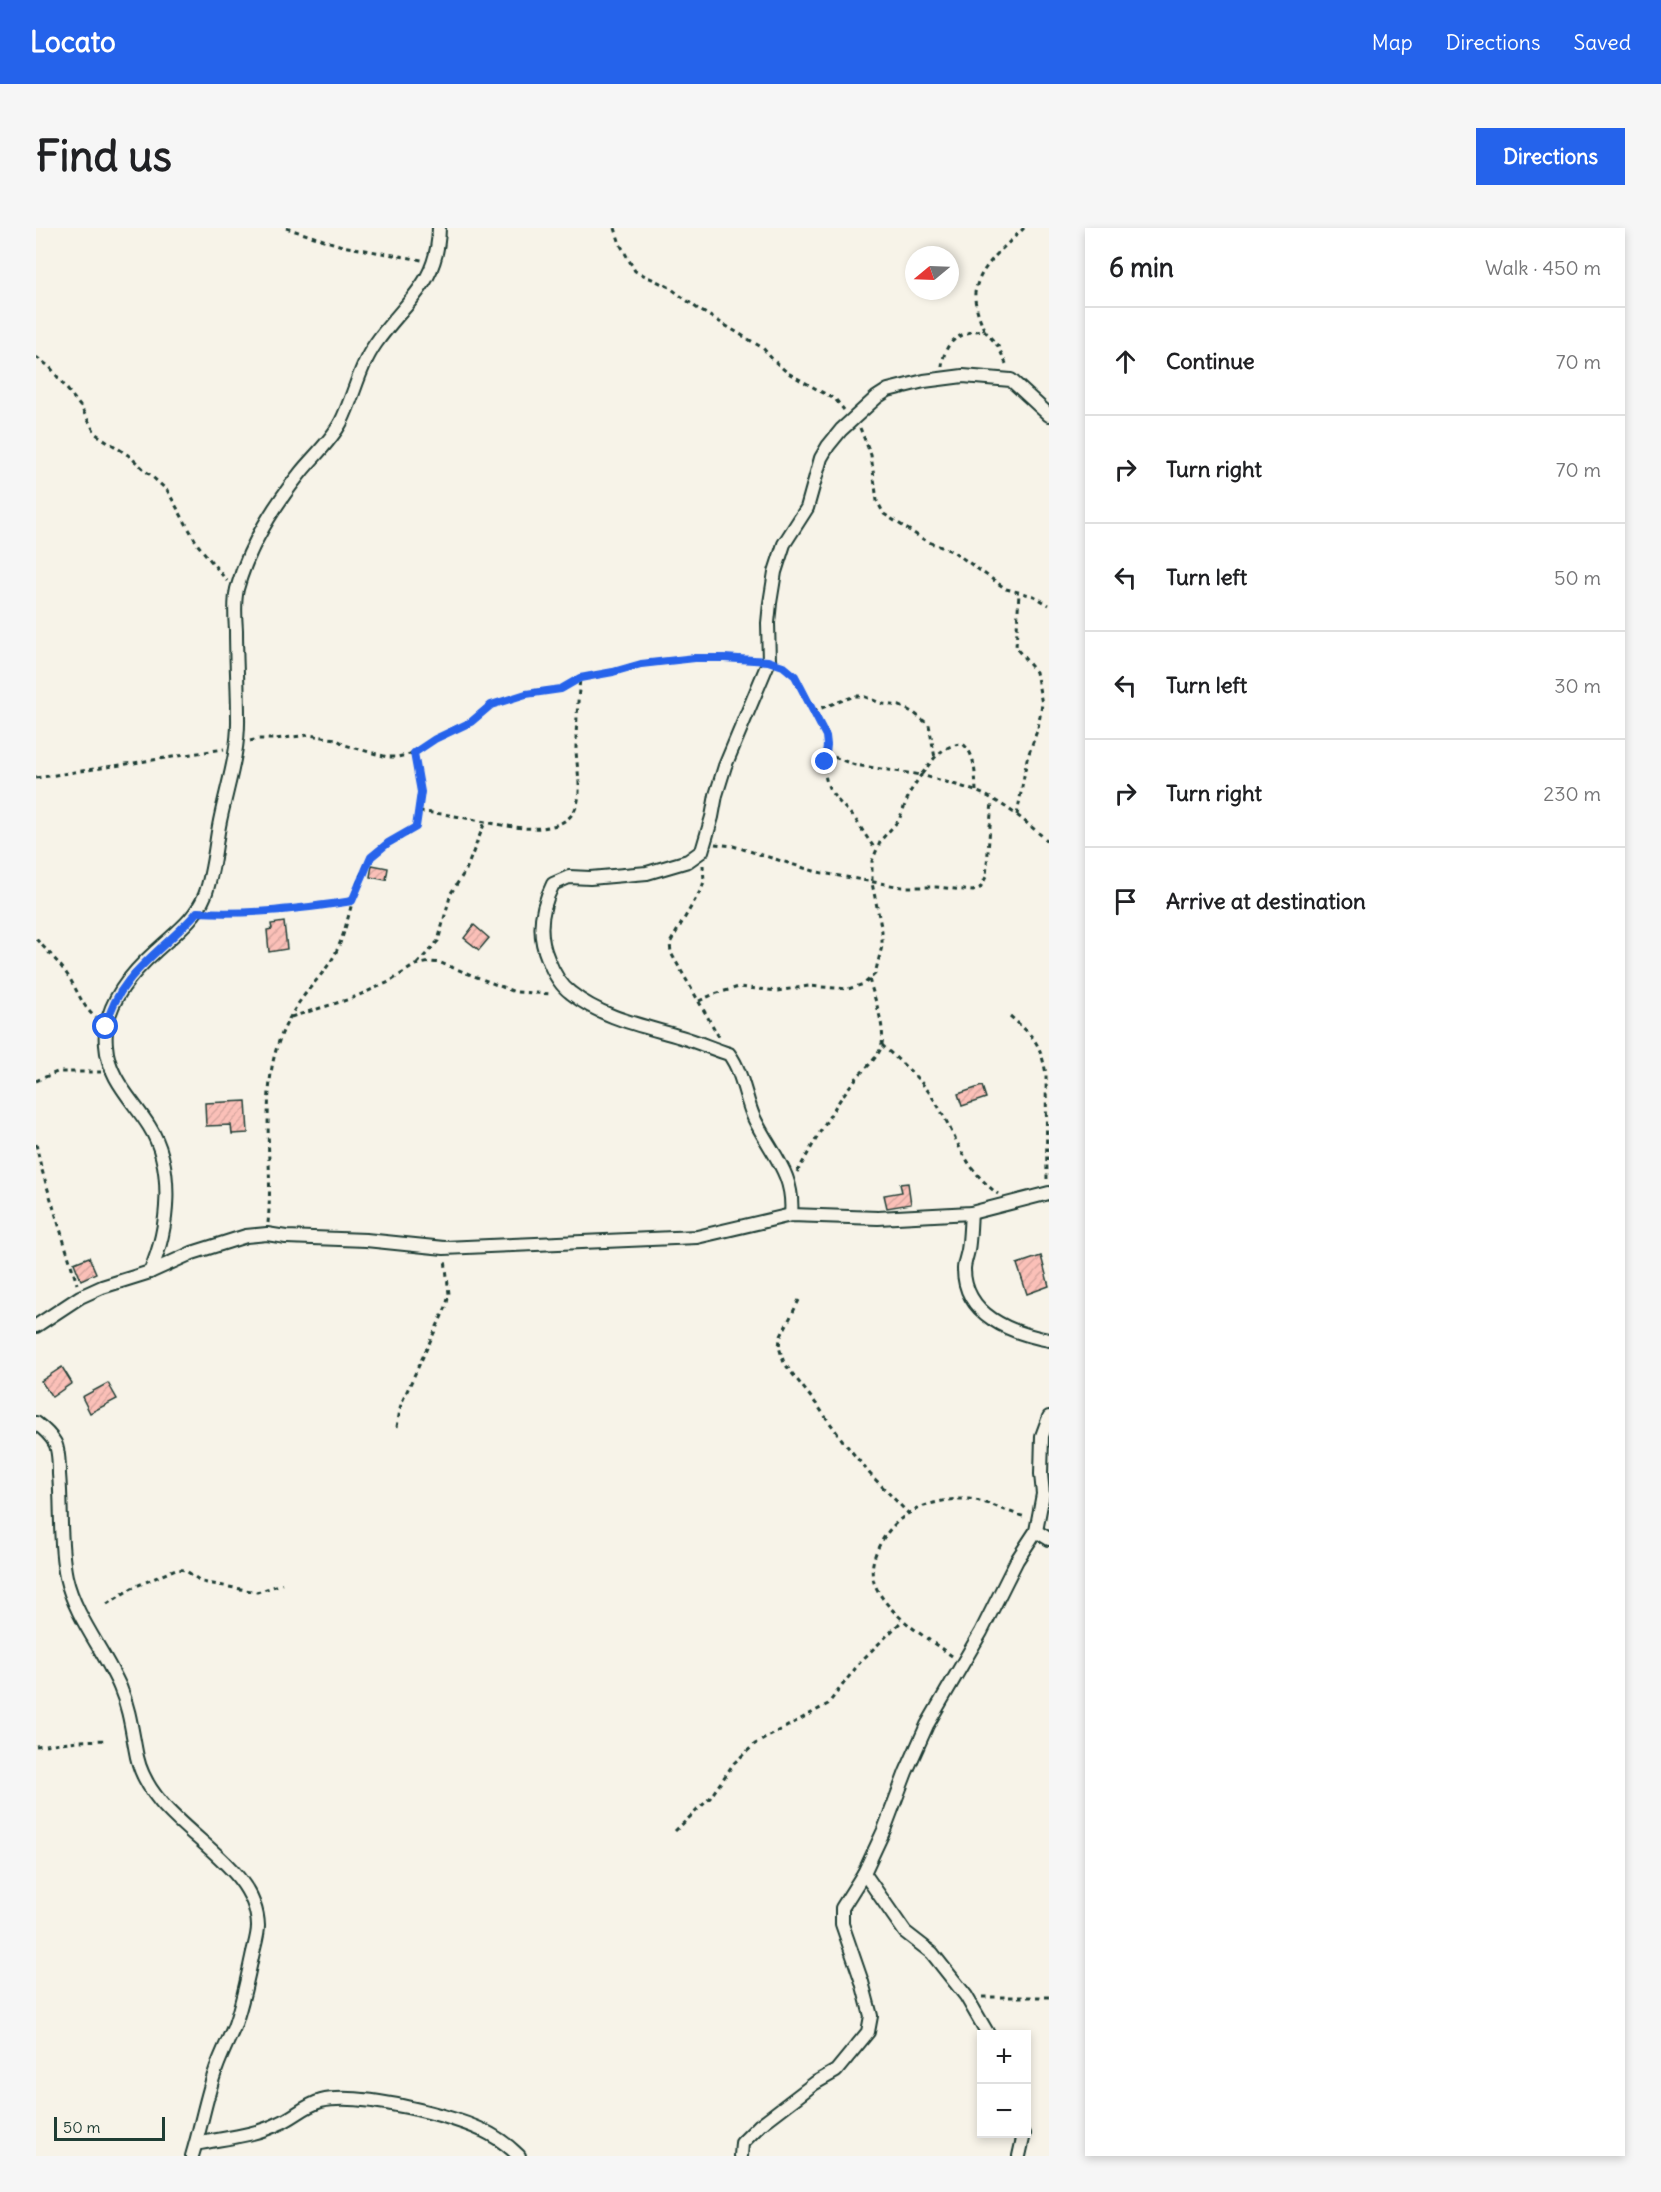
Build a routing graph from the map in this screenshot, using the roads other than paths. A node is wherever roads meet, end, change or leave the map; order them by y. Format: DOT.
graph roads {
  1 [pos="439,228"];
  2 [pos="1049,415"];
  3 [pos="1048,1193"];
  4 [pos="971,1213"];
  5 [pos="791,1215"];
  6 [pos="150,1272"];
  7 [pos="36,1326"];
  8 [pos="1049,1340"];
  9 [pos="1049,1417"];
  10 [pos="36,1423"];
  11 [pos="1036,1531"];
  12 [pos="1049,1539"];
  13 [pos="864,1873"];
  14 [pos="986,2030"];
  15 [pos="1023,2138"];
  16 [pos="194,2150"];
  17 [pos="519,2156"];
  18 [pos="741,2156"];
  19 [pos="1019,2156"];
  1 -- 6 [label="street"];
  2 -- 5 [label="street"];
  3 -- 4 [label="street"];
  4 -- 5 [label="street"];
  4 -- 8 [label="street"];
  5 -- 6 [label="street"];
  6 -- 7 [label="street"];
  9 -- 11 [label="street"];
  10 -- 16 [label="street"];
  11 -- 12 [label="street"];
  11 -- 13 [label="street"];
  13 -- 14 [label="street"];
  13 -- 18 [label="street"];
  15 -- 19 [label="street"];
  16 -- 17 [label="street"];
}
